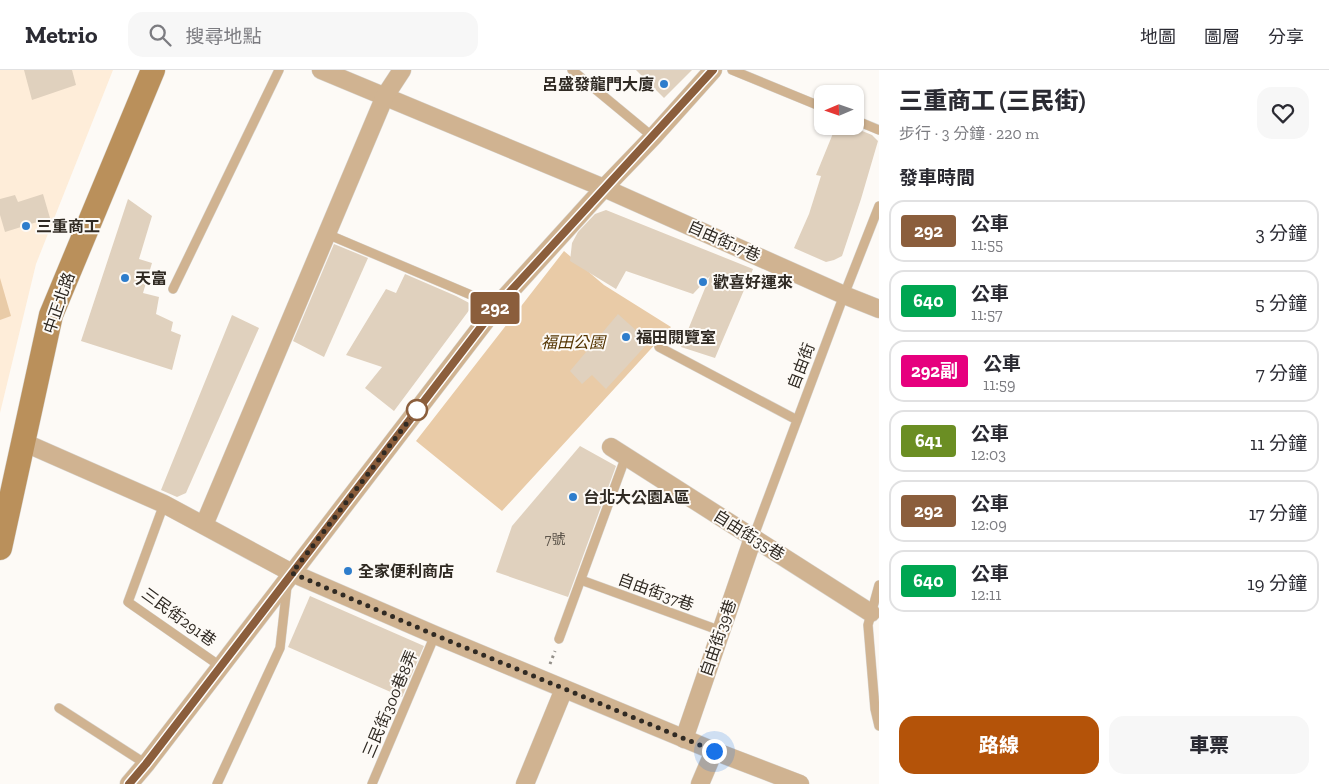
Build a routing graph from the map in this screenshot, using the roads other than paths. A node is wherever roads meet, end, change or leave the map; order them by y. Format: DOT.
graph roads {
  1 [pos="153,70"];
  2 [pos="279,70"];
  3 [pos="321,70"];
  4 [pos="402,70"];
  5 [pos="572,70"];
  6 [pos="713,70"];
  7 [pos="732,70"];
  8 [pos="385,96"];
  9 [pos="814,104"];
  10 [pos="864,124"];
  11 [pos="879,130"];
  12 [pos="653,137"];
  13 [pos="604,188"];
  14 [pos="879,206"];
  15 [pos="327,234"];
  16 [pos="173,289"];
  17 [pos="844,295"];
  18 [pos="497,306"];
  19 [pos="879,309"];
  20 [pos="659,347"];
  21 [pos="797,420"];
  22 [pos="23,442"];
  23 [pos="618,452"];
  24 [pos="164,504"];
  25 [pos="204,525"];
  26 [pos="753,538"];
  27 [pos="0,548"];
  28 [pos="290,576"];
  29 [pos="581,580"];
  30 [pos="879,585"];
  31 [pos="872,613"];
  32 [pos="721,631"];
  33 [pos="435,635"];
  34 [pos="560,639"];
  35 [pos="220,666"];
  36 [pos="564,689"];
  37 [pos="59,708"];
  38 [pos="879,726"];
  39 [pos="684,739"];
  40 [pos="714,751"];
  41 [pos="146,764"];
  42 [pos="129,784"];
  43 [pos="217,784"];
  44 [pos="372,784"];
  45 [pos="525,784"];
  46 [pos="700,784"];
  47 [pos="800,784"];
  1 -- 22 [label="main road, 中正北路"];
  2 -- 16 [label="lane"];
  3 -- 8 [label="street, 自由街17巷"];
  4 -- 8 [label="street"];
  5 -- 12 [label="lane"];
  6 -- 12 [label="street"];
  7 -- 9 [label="lane"];
  8 -- 13 [label="street, 自由街17巷"];
  8 -- 15 [label="street"];
  10 -- 11 [label="lane"];
  12 -- 13 [label="street"];
  13 -- 17 [label="street, 自由街17巷"];
  13 -- 18 [label="street"];
  14 -- 17 [label="lane, 自由街"];
  15 -- 18 [label="lane"];
  15 -- 25 [label="street"];
  17 -- 19 [label="street, 自由街17巷"];
  17 -- 21 [label="lane, 自由街"];
  18 -- 28 [label="street"];
  20 -- 21 [label="lane"];
  21 -- 26 [label="lane, 自由街"];
  22 -- 24 [label="street"];
  22 -- 27 [label="main road, 中正北路"];
  23 -- 26 [label="street, 自由街35巷"];
  23 -- 29 [label="lane, 自由街35巷"];
  24 -- 25 [label="street"];
  24 -- 35 [label="lane, 三民街291巷"];
  25 -- 28 [label="street"];
  26 -- 31 [label="street, 自由街35巷"];
  26 -- 32 [label="street, 自由街39巷"];
  28 -- 33 [label="street"];
  28 -- 35 [label="street"];
  28 -- 43 [label="lane"];
  29 -- 32 [label="lane, 自由街37巷"];
  29 -- 34 [label="lane, 自由街35巷"];
  30 -- 31 [label="lane"];
  31 -- 38 [label="lane"];
  32 -- 39 [label="street, 自由街39巷"];
  33 -- 36 [label="street"];
  33 -- 44 [label="lane, 三民街300巷8弄"];
  35 -- 41 [label="street"];
  36 -- 39 [label="street"];
  36 -- 45 [label="street"];
  37 -- 41 [label="lane"];
  39 -- 40 [label="street"];
  40 -- 46 [label="street"];
  40 -- 47 [label="street"];
  41 -- 42 [label="street"];
}
